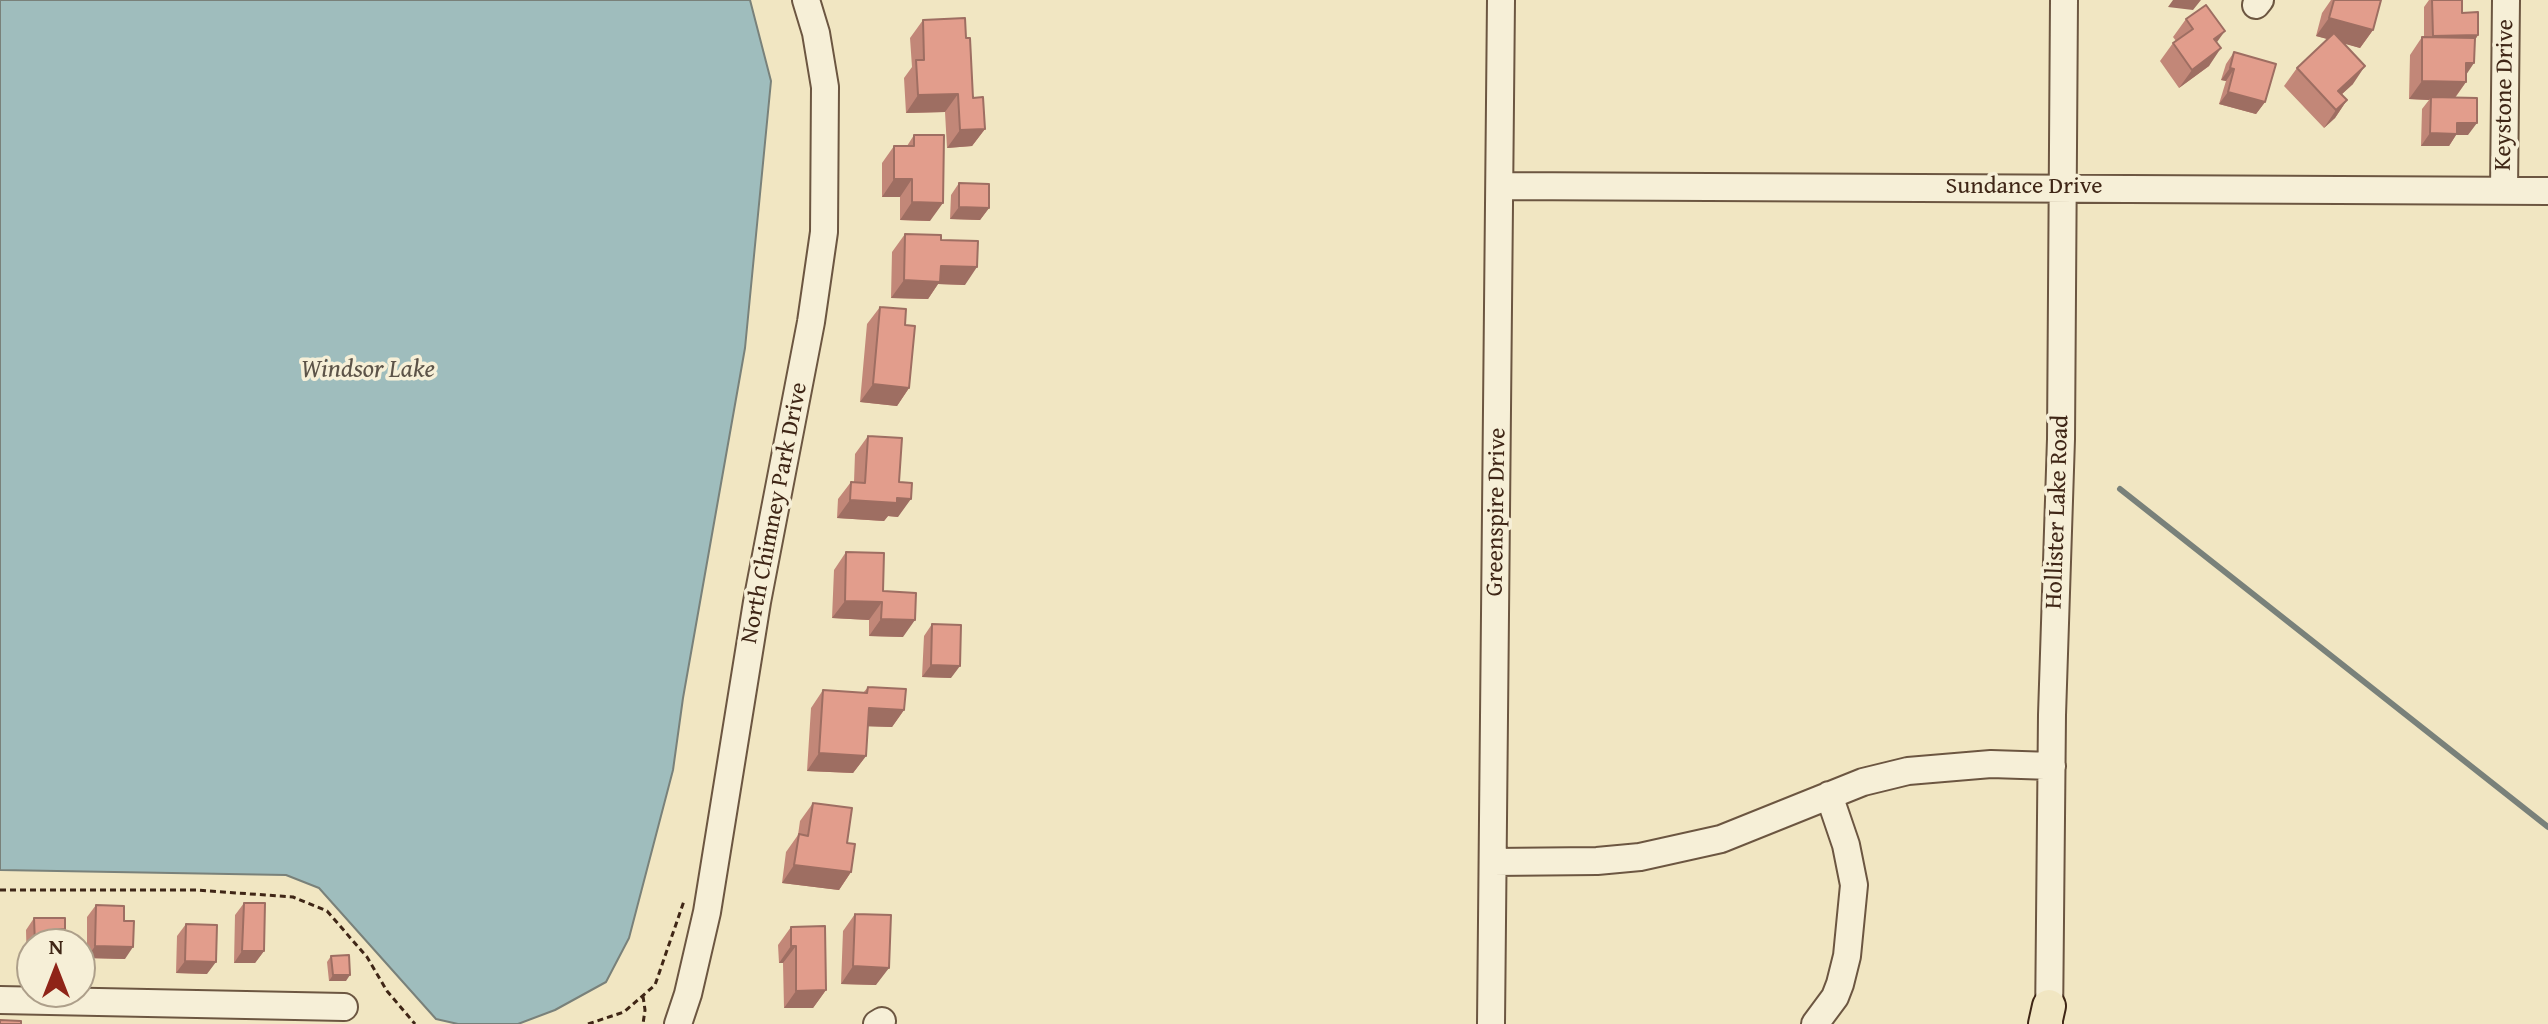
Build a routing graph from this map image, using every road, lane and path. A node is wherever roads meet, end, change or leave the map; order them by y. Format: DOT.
graph roads {
  1 [pos="806,0"];
  2 [pos="1501,0"];
  3 [pos="2064,0"];
  4 [pos="2506,0"];
  5 [pos="1500,186"];
  6 [pos="2062,188"];
  7 [pos="2504,191"];
  8 [pos="2548,191"];
  9 [pos="2052,766"];
  10 [pos="1829,795"];
  11 [pos="1493,862"];
  12 [pos="0,890"];
  13 [pos="687,895"];
  14 [pos="643,996"];
  15 [pos="0,1000"];
  16 [pos="344,1007"];
  17 [pos="152,1014"];
  18 [pos="2048,1018"];
  19 [pos="415,1024"];
  20 [pos="588,1024"];
  21 [pos="643,1024"];
  22 [pos="678,1024"];
  23 [pos="1491,1024"];
  24 [pos="1815,1024"];
  1 -- 22 [label="street, North Chimney Park Drive"];
  2 -- 5 [label="street, Greenspire Drive"];
  3 -- 6 [label="street, Hollister Lake Road"];
  4 -- 7 [label="street, Keystone Drive"];
  5 -- 6 [label="street, Sundance Drive"];
  5 -- 11 [label="street, Greenspire Drive"];
  6 -- 7 [label="street, Sundance Drive"];
  6 -- 9 [label="street, Hollister Lake Road"];
  7 -- 8 [label="street, Sundance Drive"];
  9 -- 10 [label="street"];
  9 -- 18 [label="street, Hollister Lake Road"];
  10 -- 11 [label="street"];
  10 -- 24 [label="street"];
  11 -- 23 [label="street, Greenspire Drive"];
  12 -- 19 [label="path"];
  13 -- 14 [label="path"];
  14 -- 20 [label="path"];
  14 -- 21 [label="path"];
  15 -- 17 [label="street"];
  16 -- 17 [label="street"];
}
